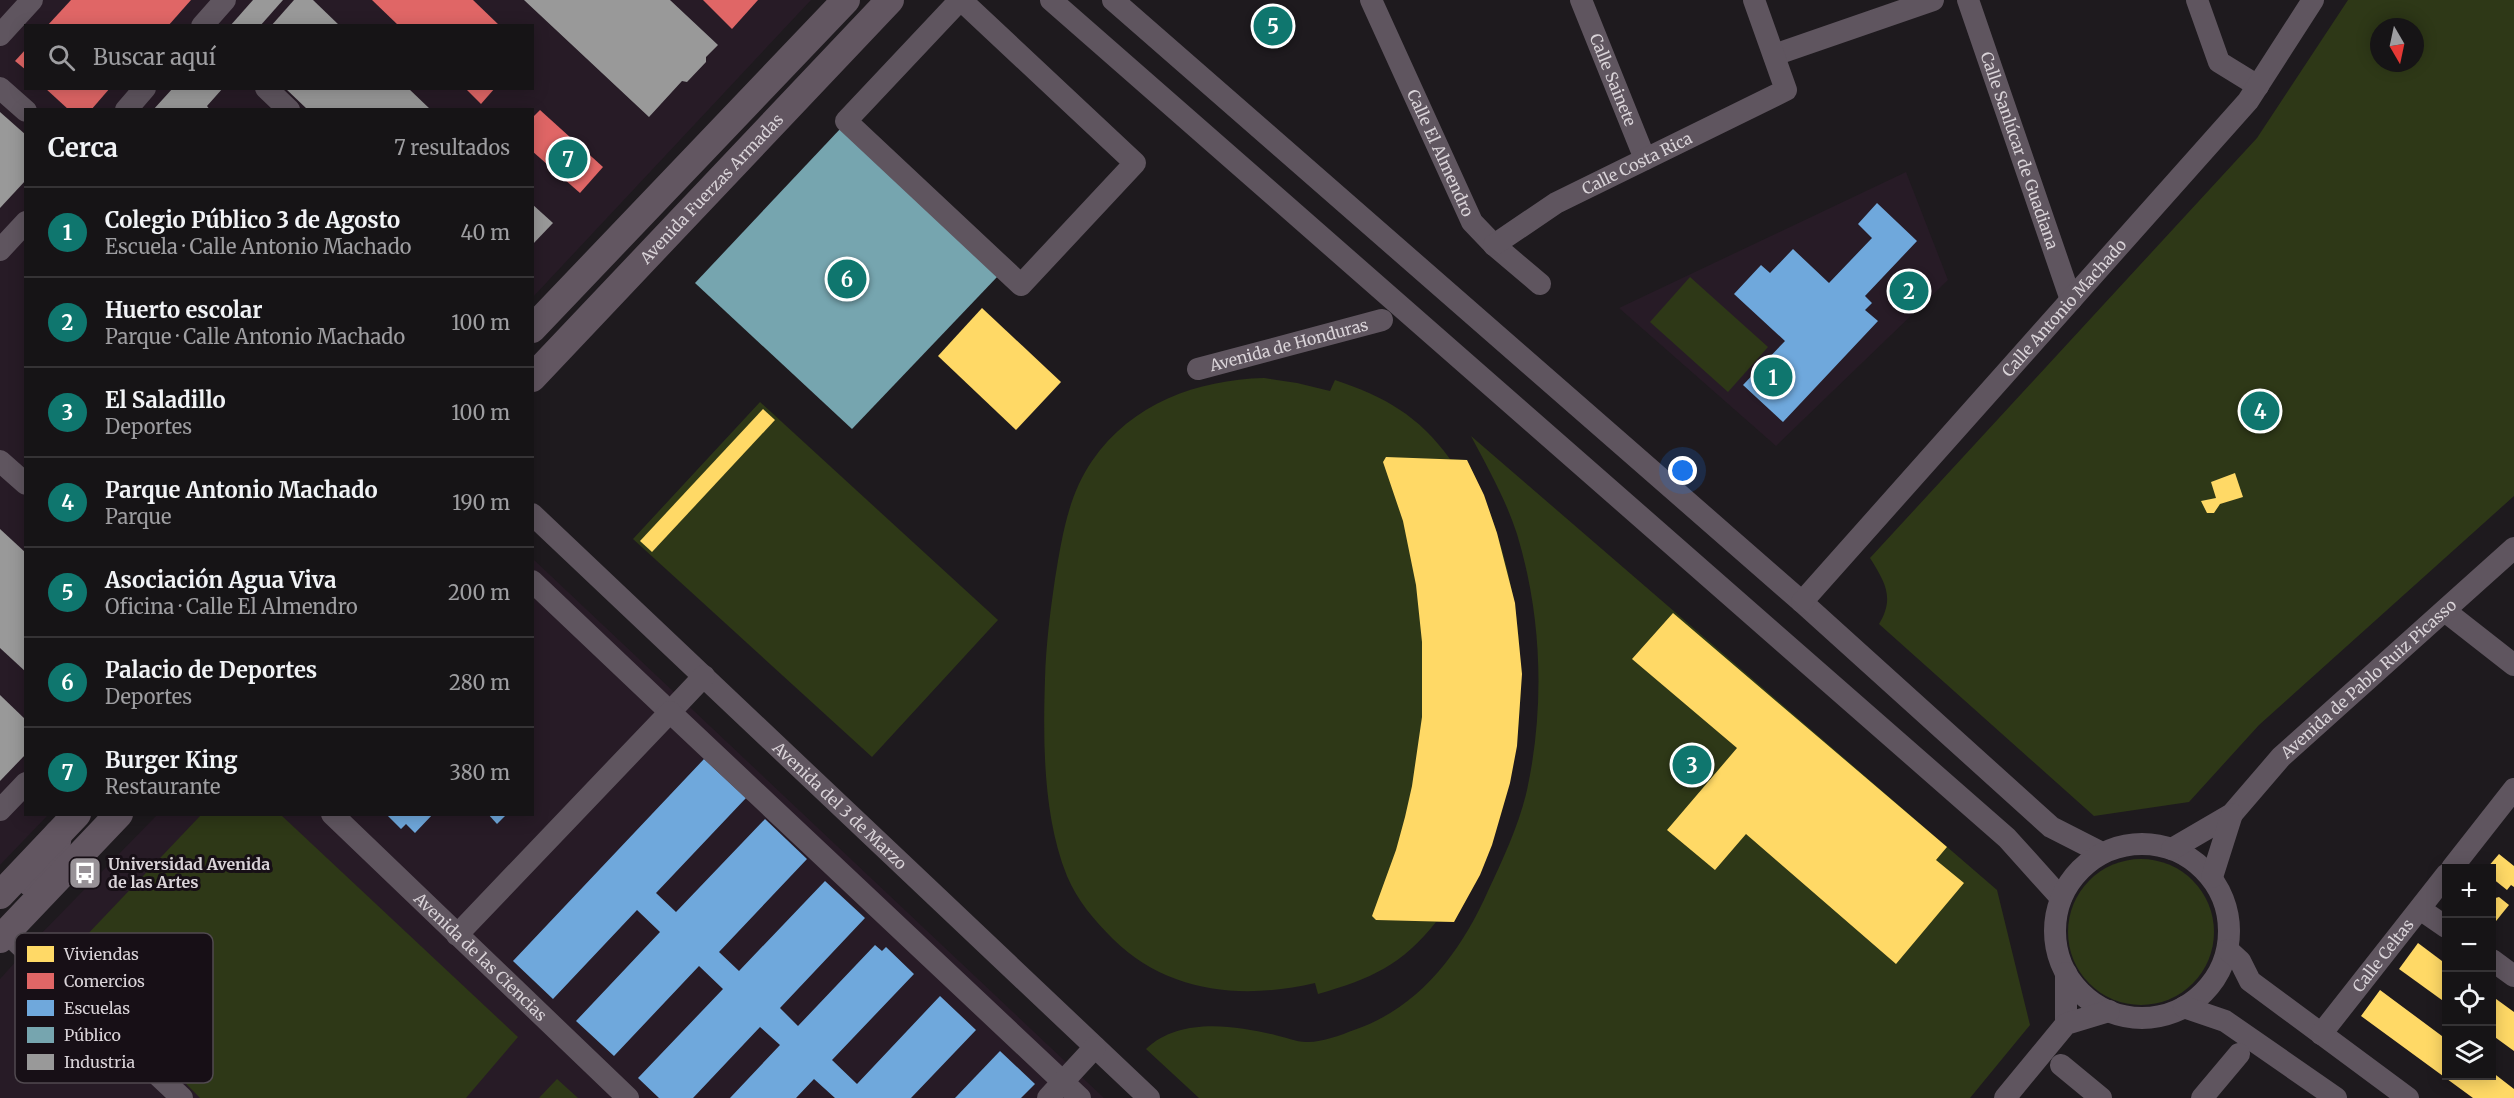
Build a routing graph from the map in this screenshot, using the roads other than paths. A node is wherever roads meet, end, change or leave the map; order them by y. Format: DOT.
graph roads {
  1 [pos="32,0"];
  2 [pos="225,0"];
  3 [pos="846,0"];
  4 [pos="890,0"];
  5 [pos="960,0"];
  6 [pos="1051,0"];
  7 [pos="1113,0"];
  8 [pos="1371,0"];
  9 [pos="1581,0"];
  10 [pos="1754,0"];
  11 [pos="1933,0"];
  12 [pos="1968,0"];
  13 [pos="2197,0"];
  14 [pos="2313,0"];
  15 [pos="204,24"];
  16 [pos="0,35"];
  17 [pos="1774,55"];
  18 [pos="2258,86"];
  19 [pos="0,88"];
  20 [pos="143,90"];
  21 [pos="268,90"];
  22 [pos="128,108"];
  23 [pos="287,108"];
  24 [pos="24,109"];
  25 [pos="1645,159"];
  26 [pos="24,224"];
  27 [pos="1494,245"];
  28 [pos="0,250"];
  29 [pos="1540,284"];
  30 [pos="2071,300"];
  31 [pos="1382,320"];
  32 [pos="534,327"];
  33 [pos="1198,369"];
  34 [pos="534,376"];
  35 [pos="0,461"];
  36 [pos="24,482"];
  37 [pos="534,516"];
  38 [pos="2514,549"];
  39 [pos="534,583"];
  40 [pos="1802,602"];
  41 [pos="2445,611"];
  42 [pos="2514,665"];
  43 [pos="704,676"];
  44 [pos="670,712"];
  45 [pos="24,785"];
  46 [pos="2514,789"];
  47 [pos="0,810"];
  48 [pos="2232,814"];
  49 [pos="117,816"];
  50 [pos="334,816"];
  51 [pos="68,824"];
  52 [pos="2172,849"];
  53 [pos="2102,853"];
  54 [pos="2455,864"];
  55 [pos="2212,877"];
  56 [pos="2442,880"];
  57 [pos="0,895"];
  58 [pos="2061,898"];
  59 [pos="2420,909"];
  60 [pos="2442,924"];
  61 [pos="2,934"];
  62 [pos="457,935"];
  63 [pos="15,946"];
  64 [pos="2228,950"];
  65 [pos="2496,963"];
  66 [pos="2066,973"];
  67 [pos="2514,976"];
  68 [pos="2184,1008"];
  69 [pos="2109,1011"];
  70 [pos="2066,1024"];
  71 [pos="2321,1034"];
  72 [pos="1095,1047"];
  73 [pos="2239,1054"];
  74 [pos="2061,1065"];
  75 [pos="166,1083"];
  76 [pos="1056,1090"];
  77 [pos="182,1098"];
  78 [pos="628,1098"];
  79 [pos="1080,1098"];
  80 [pos="1149,1098"];
  81 [pos="2005,1098"];
  82 [pos="2101,1098"];
  83 [pos="2202,1098"];
  84 [pos="2336,1098"];
  85 [pos="2408,1098"];
  1 -- 16 [label="street"];
  2 -- 15 [label="street"];
  3 -- 32 [label="main road, Avenida Fuerzas Armadas"];
  4 -- 34 [label="main road, Avenida Fuerzas Armadas"];
  5 -- 5 [label="street"];
  6 -- 58 [label="street"];
  7 -- 40 [label="street"];
  8 -- 27 [label="street, Calle El Almendro"];
  9 -- 25 [label="street, Calle Sainete"];
  10 -- 17 [label="street"];
  11 -- 17 [label="street"];
  12 -- 30 [label="street, Calle Sanlúcar de Guadiana"];
  13 -- 18 [label="street"];
  14 -- 18 [label="street, Calle Antonio Machado"];
  17 -- 25 [label="street, Calle Costa Rica"];
  18 -- 30 [label="street, Calle Antonio Machado"];
  19 -- 24 [label="street"];
  20 -- 22 [label="street"];
  21 -- 23 [label="street"];
  25 -- 27 [label="street, Calle Costa Rica"];
  26 -- 28 [label="street"];
  27 -- 29 [label="street, Calle El Almendro"];
  30 -- 40 [label="street, Calle Antonio Machado"];
  31 -- 33 [label="street, Avenida de Honduras"];
  35 -- 36 [label="street"];
  37 -- 43 [label="street, Avenida del 3 de Marzo"];
  38 -- 41 [label="street, Avenida de Pablo Ruiz Picasso"];
  39 -- 44 [label="street"];
  40 -- 53 [label="street"];
  41 -- 42 [label="street"];
  41 -- 48 [label="street, Avenida de Pablo Ruiz Picasso"];
  43 -- 44 [label="street"];
  43 -- 72 [label="street, Avenida del 3 de Marzo"];
  44 -- 62 [label="street"];
  44 -- 76 [label="street"];
  45 -- 47 [label="street"];
  46 -- 54 [label="street"];
  48 -- 52 [label="street, Avenida de Pablo Ruiz Picasso"];
  48 -- 55 [label="street, Avenida de Pablo Ruiz Picasso"];
  49 -- 61 [label="main road"];
  50 -- 62 [label="street, Avenida de las Ciencias"];
  51 -- 57 [label="main road"];
  51 -- 61 [label="main road"];
  52 -- 53 [label="street"];
  52 -- 55 [label="street"];
  53 -- 58 [label="street"];
  55 -- 64 [label="street"];
  56 -- 59 [label="street, Calle Celtas"];
  58 -- 66 [label="street"];
  59 -- 60 [label="street"];
  59 -- 71 [label="street, Calle Celtas"];
  61 -- 63 [label="street"];
  62 -- 78 [label="street, Avenida de las Ciencias"];
  64 -- 68 [label="street"];
  64 -- 71 [label="street"];
  65 -- 67 [label="street"];
  66 -- 69 [label="street"];
  66 -- 70 [label="street"];
  68 -- 69 [label="street"];
  68 -- 84 [label="street"];
  69 -- 70 [label="street"];
  70 -- 81 [label="street"];
  71 -- 85 [label="street"];
  72 -- 76 [label="street"];
  72 -- 80 [label="street, Avenida del 3 de Marzo"];
  73 -- 83 [label="street"];
  74 -- 82 [label="street"];
  75 -- 77 [label="street"];
  76 -- 79 [label="street"];
}
